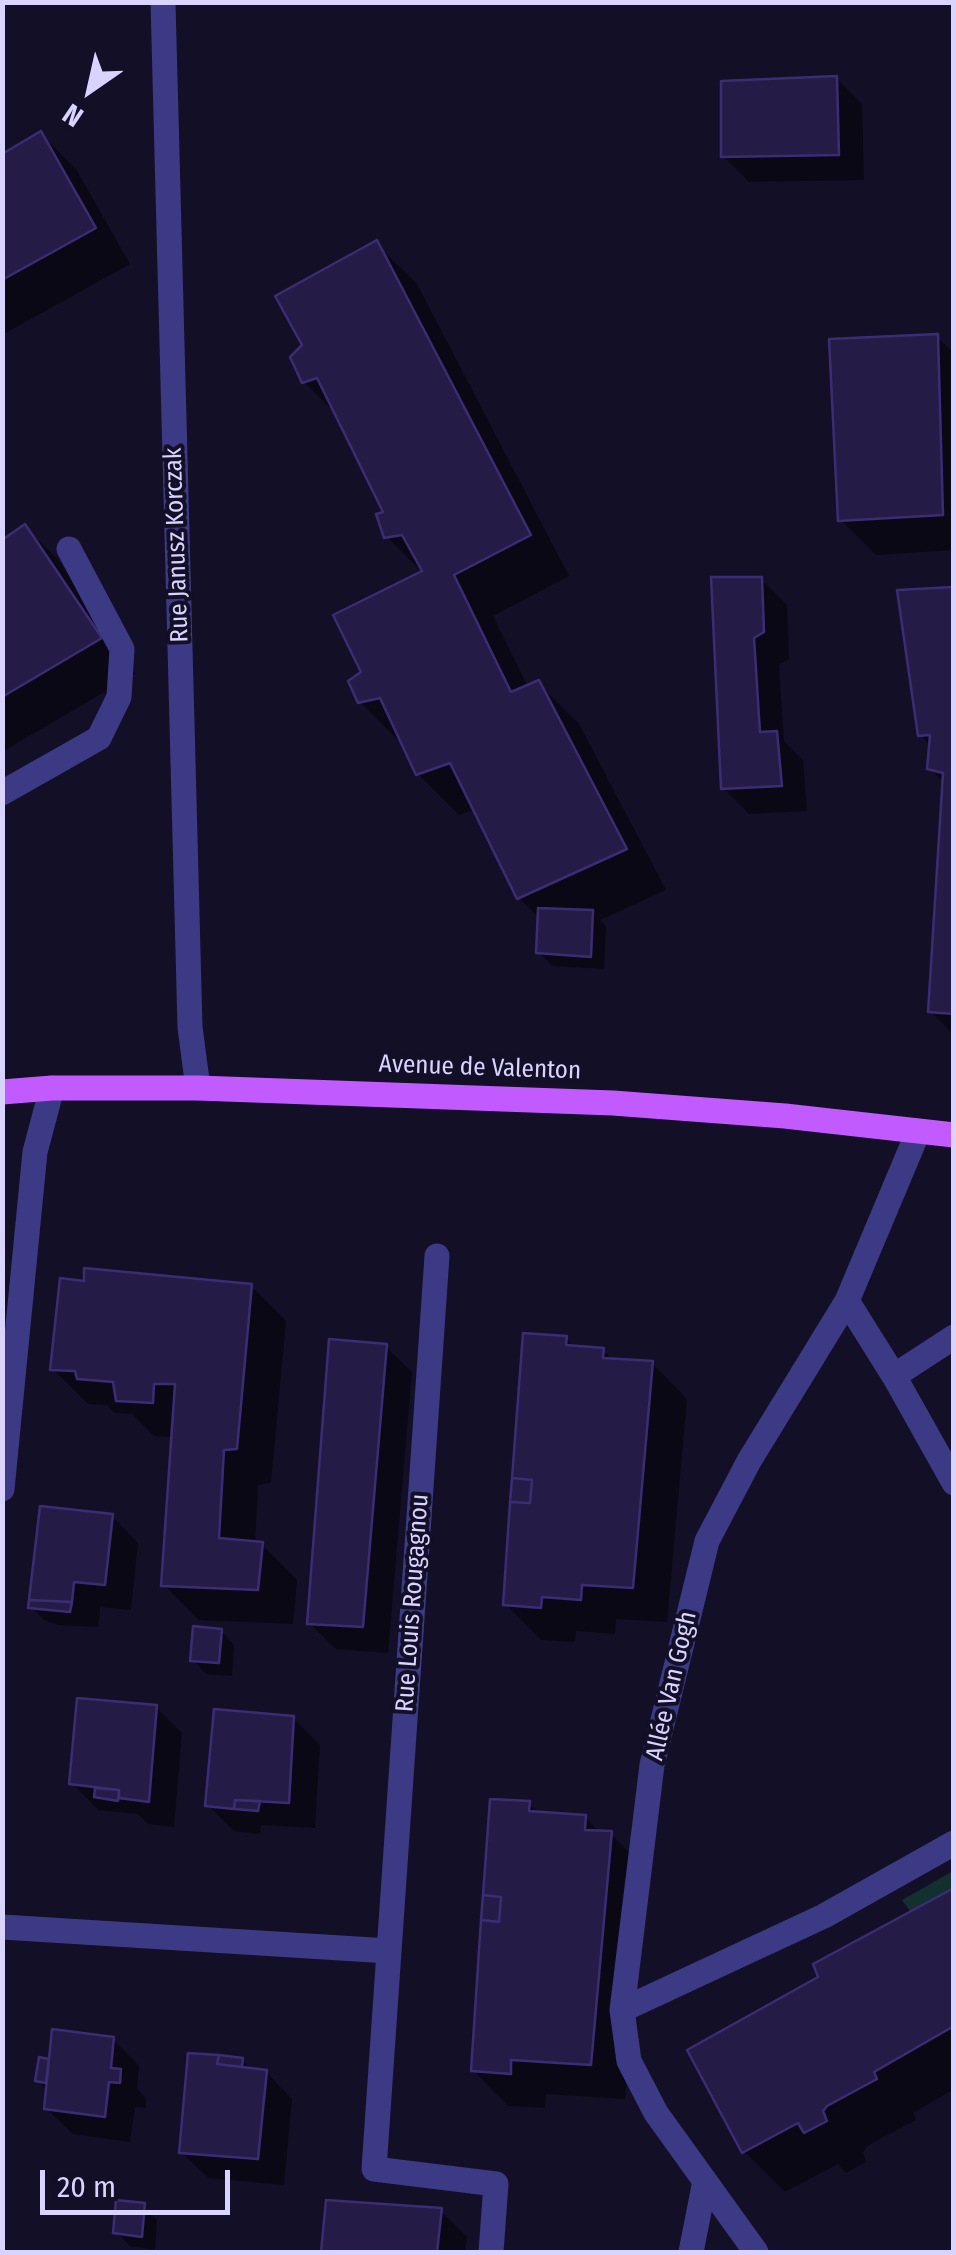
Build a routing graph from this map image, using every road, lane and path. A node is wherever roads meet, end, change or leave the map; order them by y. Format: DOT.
graph roads {
  1 [pos="163,2"];
  2 [pos="69,549"];
  3 [pos="2,792"];
  4 [pos="52,1088"];
  5 [pos="198,1088"];
  6 [pos="2,1092"];
  7 [pos="918,1132"];
  8 [pos="954,1134"];
  9 [pos="437,1256"];
  10 [pos="847,1301"];
  11 [pos="954,1336"];
  12 [pos="894,1376"];
  13 [pos="954,1484"];
  14 [pos="2,1489"];
  15 [pos="954,1844"];
  16 [pos="2,1927"];
  17 [pos="389,1951"];
  18 [pos="622,2010"];
  19 [pos="705,2181"];
  20 [pos="490,2252"];
  21 [pos="691,2252"];
  22 [pos="756,2252"];
  1 -- 5 [label="street, Rue Janusz Korczak"];
  2 -- 3 [label="street"];
  4 -- 5 [label="main road, Avenue de Valenton"];
  4 -- 6 [label="main road, Avenue de Valenton"];
  4 -- 14 [label="street"];
  5 -- 7 [label="main road, Avenue de Valenton"];
  7 -- 8 [label="main road, Avenue de Valenton"];
  7 -- 10 [label="street, Allée Van Gogh"];
  9 -- 17 [label="street, Rue Louis Rougagnou"];
  10 -- 12 [label="street"];
  10 -- 18 [label="street, Allée Van Gogh"];
  11 -- 12 [label="street"];
  12 -- 13 [label="street"];
  15 -- 18 [label="street"];
  16 -- 17 [label="street"];
  17 -- 20 [label="street, Rue Louis Rougagnou"];
  18 -- 19 [label="street, Allée Van Gogh"];
  19 -- 21 [label="street"];
  19 -- 22 [label="street, Allée Van Gogh"];
}
